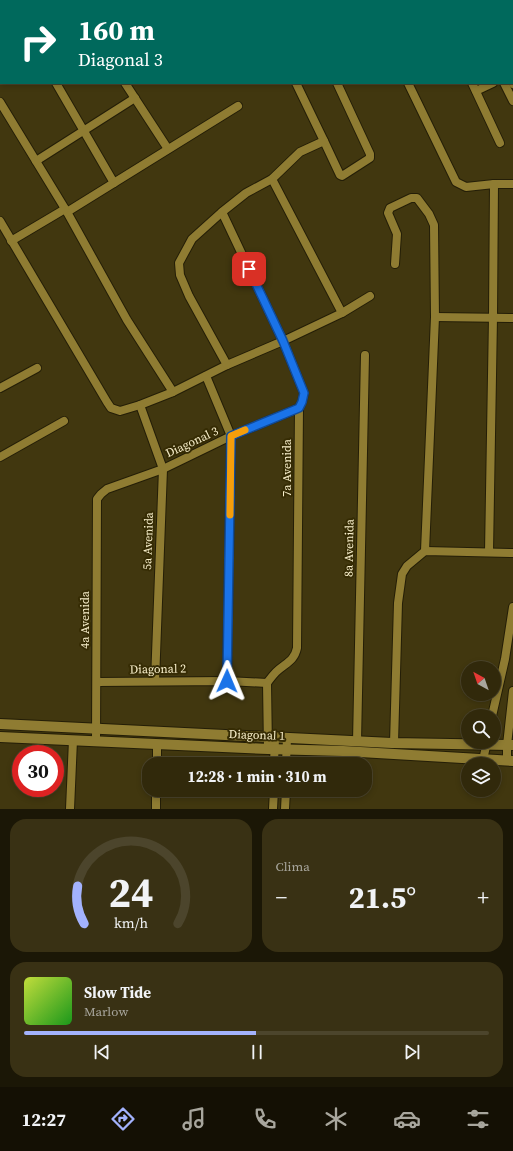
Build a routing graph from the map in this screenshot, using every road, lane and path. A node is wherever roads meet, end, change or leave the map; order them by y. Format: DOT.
graph roads {
  1 [pos="57,84"];
  2 [pos="126,84"];
  3 [pos="296,84"];
  4 [pos="337,84"];
  5 [pos="408,84"];
  6 [pos="472,84"];
  7 [pos="491,84"];
  8 [pos="504,84"];
  9 [pos="476,91"];
  10 [pos="135,98"];
  11 [pos="513,101"];
  12 [pos="0,102"];
  13 [pos="238,106"];
  14 [pos="83,131"];
  15 [pos="324,141"];
  16 [pos="500,143"];
  17 [pos="168,149"];
  18 [pos="36,161"];
  19 [pos="272,179"];
  20 [pos="114,183"];
  21 [pos="494,184"];
  22 [pos="513,184"];
  23 [pos="66,211"];
  24 [pos="222,212"];
  25 [pos="0,221"];
  26 [pos="12,241"];
  27 [pos="394,264"];
  28 [pos="370,296"];
  29 [pos="342,313"];
  30 [pos="435,317"];
  31 [pos="493,317"];
  32 [pos="513,318"];
  33 [pos="283,341"];
  34 [pos="365,355"];
  35 [pos="227,365"];
  36 [pos="37,368"];
  37 [pos="206,376"];
  38 [pos="0,388"];
  39 [pos="173,392"];
  40 [pos="140,405"];
  41 [pos="299,408"];
  42 [pos="64,422"];
  43 [pos="231,436"];
  44 [pos="0,457"];
  45 [pos="163,469"];
  46 [pos="97,499"];
  47 [pos="425,551"];
  48 [pos="489,552"];
  49 [pos="513,553"];
  50 [pos="513,607"];
  51 [pos="501,676"];
  52 [pos="156,680"];
  53 [pos="227,681"];
  54 [pos="97,682"];
  55 [pos="267,683"];
  56 [pos="501,692"];
  57 [pos="513,692"];
  58 [pos="0,724"];
  59 [pos="96,729"];
  60 [pos="0,737"];
  61 [pos="271,738"];
  62 [pos="287,738"];
  63 [pos="73,740"];
  64 [pos="96,741"];
  65 [pos="358,742"];
  66 [pos="394,743"];
  67 [pos="461,743"];
  68 [pos="157,744"];
  69 [pos="510,745"];
  70 [pos="271,749"];
  71 [pos="286,749"];
  72 [pos="157,757"];
  73 [pos="273,757"];
  74 [pos="286,757"];
  75 [pos="461,759"];
  76 [pos="510,761"];
  77 [pos="156,797"];
  78 [pos="274,797"];
  79 [pos="286,797"];
  80 [pos="70,809"];
  81 [pos="156,809"];
  82 [pos="273,809"];
  83 [pos="286,809"];
  1 -- 14 [label="street"];
  2 -- 10 [label="street"];
  3 -- 15 [label="street"];
  4 -- 15 [label="street"];
  5 -- 21 [label="street"];
  6 -- 9 [label="street"];
  7 -- 9 [label="street"];
  8 -- 11 [label="street"];
  9 -- 16 [label="street"];
  10 -- 14 [label="street"];
  10 -- 17 [label="street"];
  12 -- 18 [label="street"];
  13 -- 17 [label="street"];
  14 -- 18 [label="street"];
  14 -- 20 [label="street"];
  15 -- 19 [label="street"];
  17 -- 20 [label="street"];
  18 -- 23 [label="street"];
  19 -- 24 [label="street"];
  19 -- 29 [label="street"];
  20 -- 23 [label="street"];
  21 -- 22 [label="street"];
  21 -- 31 [label="street"];
  23 -- 26 [label="street"];
  23 -- 39 [label="street"];
  24 -- 33 [label="street, 7a Avenida"];
  24 -- 35 [label="street"];
  25 -- 26 [label="street"];
  26 -- 40 [label="street"];
  27 -- 30 [label="street"];
  28 -- 29 [label="street"];
  29 -- 33 [label="street"];
  30 -- 31 [label="street"];
  30 -- 47 [label="street"];
  31 -- 32 [label="street"];
  31 -- 48 [label="street"];
  33 -- 35 [label="street"];
  33 -- 41 [label="street, 7a Avenida"];
  34 -- 65 [label="street, 8a Avenida"];
  35 -- 37 [label="street"];
  36 -- 38 [label="street"];
  37 -- 39 [label="street"];
  37 -- 43 [label="street"];
  39 -- 40 [label="street"];
  40 -- 45 [label="street, 5a Avenida"];
  41 -- 43 [label="street, Diagonal 3"];
  41 -- 55 [label="street, 7a Avenida"];
  42 -- 44 [label="street"];
  43 -- 45 [label="street, Diagonal 3"];
  43 -- 53 [label="street"];
  45 -- 46 [label="street, Diagonal 3"];
  45 -- 52 [label="street, 5a Avenida"];
  46 -- 54 [label="street, 4a Avenida"];
  47 -- 48 [label="street"];
  47 -- 66 [label="street"];
  48 -- 49 [label="street"];
  50 -- 51 [label="street"];
  52 -- 53 [label="street, Diagonal 2"];
  52 -- 54 [label="street, Diagonal 2"];
  53 -- 55 [label="street, Diagonal 2"];
  54 -- 59 [label="street, 4a Avenida"];
  55 -- 61 [label="street"];
  56 -- 57 [label="street"];
  57 -- 69 [label="street"];
  58 -- 59 [label="main road, Diagonal 1"];
  59 -- 61 [label="main road, Diagonal 1"];
  59 -- 64 [label="street, 4a Avenida"];
  60 -- 63 [label="main road, Diagonal 1"];
  61 -- 62 [label="main road, Diagonal 1"];
  61 -- 70 [label="street"];
  62 -- 65 [label="main road, Diagonal 1"];
  62 -- 71 [label="street"];
  63 -- 64 [label="main road, Diagonal 1"];
  63 -- 80 [label="street"];
  64 -- 68 [label="main road, Diagonal 1"];
  65 -- 66 [label="main road, Diagonal 1"];
  66 -- 67 [label="main road, Diagonal 1"];
  68 -- 70 [label="main road, Diagonal 1"];
  68 -- 72 [label="street"];
  69 -- 76 [label="street"];
  70 -- 71 [label="main road, Diagonal 1"];
  70 -- 73 [label="street"];
  71 -- 74 [label="street"];
  71 -- 75 [label="main road, Diagonal 1"];
  77 -- 81 [label="street"];
  78 -- 82 [label="street"];
  79 -- 83 [label="street"];
}
